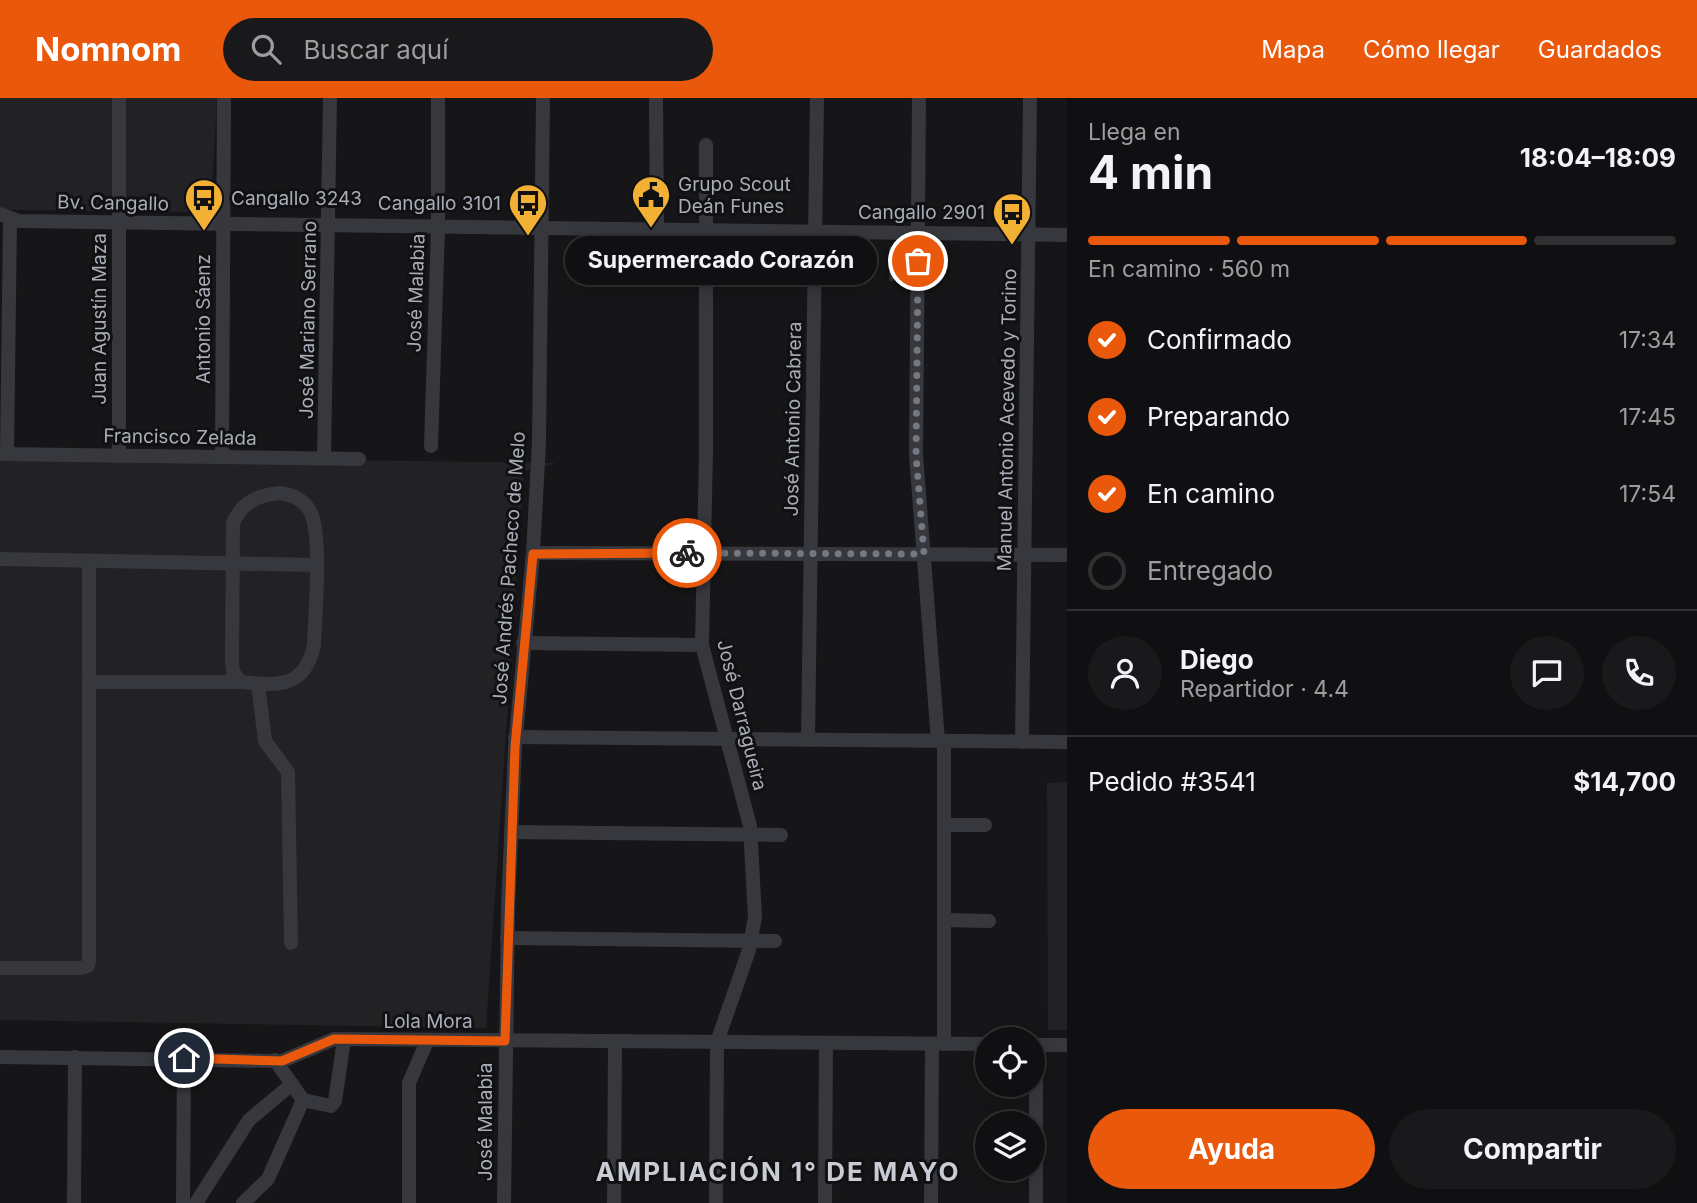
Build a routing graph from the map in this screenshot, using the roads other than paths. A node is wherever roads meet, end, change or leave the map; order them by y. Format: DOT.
graph roads {
  1 [pos="119,98"];
  2 [pos="224,98"];
  3 [pos="330,98"];
  4 [pos="438,98"];
  5 [pos="543,98"];
  6 [pos="656,98"];
  7 [pos="817,98"];
  8 [pos="919,98"];
  9 [pos="1030,98"];
  10 [pos="706,145"];
  11 [pos="2,215"];
  12 [pos="118,222"];
  13 [pos="223,223"];
  14 [pos="329,225"];
  15 [pos="438,227"];
  16 [pos="542,229"];
  17 [pos="657,230"];
  18 [pos="707,230"];
  19 [pos="814,232"];
  20 [pos="918,233"];
  21 [pos="1028,235"];
  22 [pos="1067,235"];
  23 [pos="431,446"];
  24 [pos="3,454"];
  25 [pos="118,456"];
  26 [pos="222,457"];
  27 [pos="324,458"];
  28 [pos="359,459"];
  29 [pos="704,553"];
  30 [pos="810,553"];
  31 [pos="533,554"];
  32 [pos="924,554"];
  33 [pos="1024,554"];
  34 [pos="1067,555"];
  35 [pos="0,559"];
  36 [pos="89,561"];
  37 [pos="230,563"];
  38 [pos="315,565"];
  39 [pos="523,643"];
  40 [pos="702,645"];
  41 [pos="89,682"];
  42 [pos="241,682"];
  43 [pos="258,684"];
  44 [pos="516,737"];
  45 [pos="727,739"];
  46 [pos="808,740"];
  47 [pos="941,741"];
  48 [pos="1022,742"];
  49 [pos="1067,743"];
  50 [pos="945,825"];
  51 [pos="985,825"];
  52 [pos="511,832"];
  53 [pos="752,835"];
  54 [pos="781,835"];
  55 [pos="944,920"];
  56 [pos="989,920"];
  57 [pos="507,938"];
  58 [pos="751,940"];
  59 [pos="775,941"];
  60 [pos="291,943"];
  61 [pos="0,968"];
  62 [pos="344,1040"];
  63 [pos="427,1041"];
  64 [pos="505,1041"];
  65 [pos="615,1042"];
  66 [pos="717,1042"];
  67 [pos="826,1043"];
  68 [pos="938,1044"];
  69 [pos="975,1044"];
  70 [pos="1045,1045"];
  71 [pos="1067,1045"];
  72 [pos="0,1057"];
  73 [pos="75,1057"];
  74 [pos="184,1058"];
  75 [pos="275,1060"];
  76 [pos="292,1084"];
  77 [pos="1035,1097"];
  78 [pos="303,1100"];
  79 [pos="74,1203"];
  80 [pos="183,1203"];
  81 [pos="196,1203"];
  82 [pos="243,1203"];
  83 [pos="409,1203"];
  84 [pos="503,1203"];
  85 [pos="614,1203"];
  86 [pos="716,1203"];
  87 [pos="825,1203"];
  88 [pos="931,1203"];
  89 [pos="1036,1203"];
  1 -- 12 [label="street, Juan Agustín Maza"];
  2 -- 13 [label="street, Antonio Sáenz"];
  3 -- 14 [label="street, José Mariano Serrano"];
  4 -- 15 [label="street, José Malabia"];
  5 -- 16 [label="street, José Andrés Pacheco de Melo"];
  6 -- 17 [label="street"];
  7 -- 19 [label="street, José Antonio Cabrera"];
  8 -- 20 [label="street"];
  9 -- 21 [label="street, Manuel Antonio Acevedo y Torino"];
  10 -- 18 [label="street, José Darragueira"];
  11 -- 12 [label="street, Bv. Cangallo"];
  11 -- 24 [label="street"];
  12 -- 13 [label="street, Bv. Cangallo"];
  12 -- 25 [label="street, Juan Agustín Maza"];
  13 -- 14 [label="street, Bv. Cangallo"];
  13 -- 26 [label="street, Antonio Sáenz"];
  14 -- 15 [label="street, Bv. Cangallo"];
  14 -- 27 [label="street, José Mariano Serrano"];
  15 -- 16 [label="street, Bv. Cangallo"];
  15 -- 23 [label="street, José Malabia"];
  16 -- 17 [label="street, Bv. Cangallo"];
  16 -- 31 [label="street, José Andrés Pacheco de Melo"];
  17 -- 18 [label="street, Bv. Cangallo"];
  18 -- 19 [label="street, Bv. Cangallo"];
  18 -- 29 [label="street, José Darragueira"];
  19 -- 20 [label="street, Bv. Cangallo"];
  19 -- 30 [label="street, José Antonio Cabrera"];
  20 -- 21 [label="street, Bv. Cangallo"];
  20 -- 32 [label="street"];
  21 -- 22 [label="street, Bv. Cangallo"];
  21 -- 33 [label="street, Manuel Antonio Acevedo y Torino"];
  24 -- 25 [label="street, Francisco Zelada"];
  25 -- 26 [label="street, Francisco Zelada"];
  26 -- 27 [label="street, Francisco Zelada"];
  27 -- 28 [label="street, Francisco Zelada"];
  29 -- 30 [label="street"];
  29 -- 31 [label="street"];
  29 -- 40 [label="street, José Darragueira"];
  30 -- 32 [label="street"];
  30 -- 46 [label="street, José Antonio Cabrera"];
  31 -- 39 [label="street, José Andrés Pacheco de Melo"];
  32 -- 33 [label="street"];
  32 -- 47 [label="street"];
  33 -- 34 [label="street"];
  33 -- 48 [label="street, Manuel Antonio Acevedo y Torino"];
  35 -- 36 [label="street"];
  36 -- 37 [label="street"];
  36 -- 41 [label="street"];
  37 -- 38 [label="street"];
  37 -- 38 [label="street"];
  37 -- 42 [label="street"];
  38 -- 43 [label="street"];
  39 -- 40 [label="street"];
  39 -- 44 [label="street, José Andrés Pacheco de Melo"];
  40 -- 45 [label="street, José Darragueira"];
  41 -- 42 [label="street"];
  41 -- 61 [label="street"];
  42 -- 43 [label="street"];
  43 -- 60 [label="street"];
  44 -- 45 [label="street"];
  44 -- 52 [label="street, José Andrés Pacheco de Melo"];
  45 -- 46 [label="street"];
  45 -- 53 [label="street, José Darragueira"];
  46 -- 47 [label="street"];
  47 -- 48 [label="street"];
  47 -- 50 [label="street"];
  48 -- 49 [label="street"];
  50 -- 51 [label="street"];
  50 -- 55 [label="street"];
  52 -- 53 [label="street"];
  52 -- 57 [label="street, José Andrés Pacheco de Melo"];
  53 -- 54 [label="street"];
  53 -- 58 [label="street, José Darragueira"];
  55 -- 56 [label="street"];
  55 -- 68 [label="street"];
  57 -- 58 [label="street"];
  57 -- 64 [label="street, José Andrés Pacheco de Melo"];
  58 -- 59 [label="street"];
  58 -- 66 [label="street, José Darragueira"];
  62 -- 63 [label="street, Lola Mora"];
  62 -- 75 [label="street, Lola Mora"];
  62 -- 78 [label="street"];
  63 -- 64 [label="street, Lola Mora"];
  63 -- 83 [label="street"];
  64 -- 65 [label="street, Lola Mora"];
  64 -- 84 [label="street, José Malabia"];
  65 -- 66 [label="street, Lola Mora"];
  65 -- 85 [label="street"];
  66 -- 67 [label="street, Lola Mora"];
  66 -- 86 [label="street, José Darragueira"];
  67 -- 68 [label="street, Lola Mora"];
  67 -- 87 [label="street"];
  68 -- 69 [label="street, Lola Mora"];
  68 -- 88 [label="street"];
  70 -- 71 [label="street"];
  72 -- 73 [label="street, Lola Mora"];
  73 -- 74 [label="street, Lola Mora"];
  73 -- 79 [label="street"];
  74 -- 75 [label="street, Lola Mora"];
  74 -- 80 [label="street"];
  75 -- 76 [label="street"];
  76 -- 78 [label="street"];
  76 -- 81 [label="street"];
  77 -- 89 [label="street"];
  78 -- 82 [label="street"];
}
